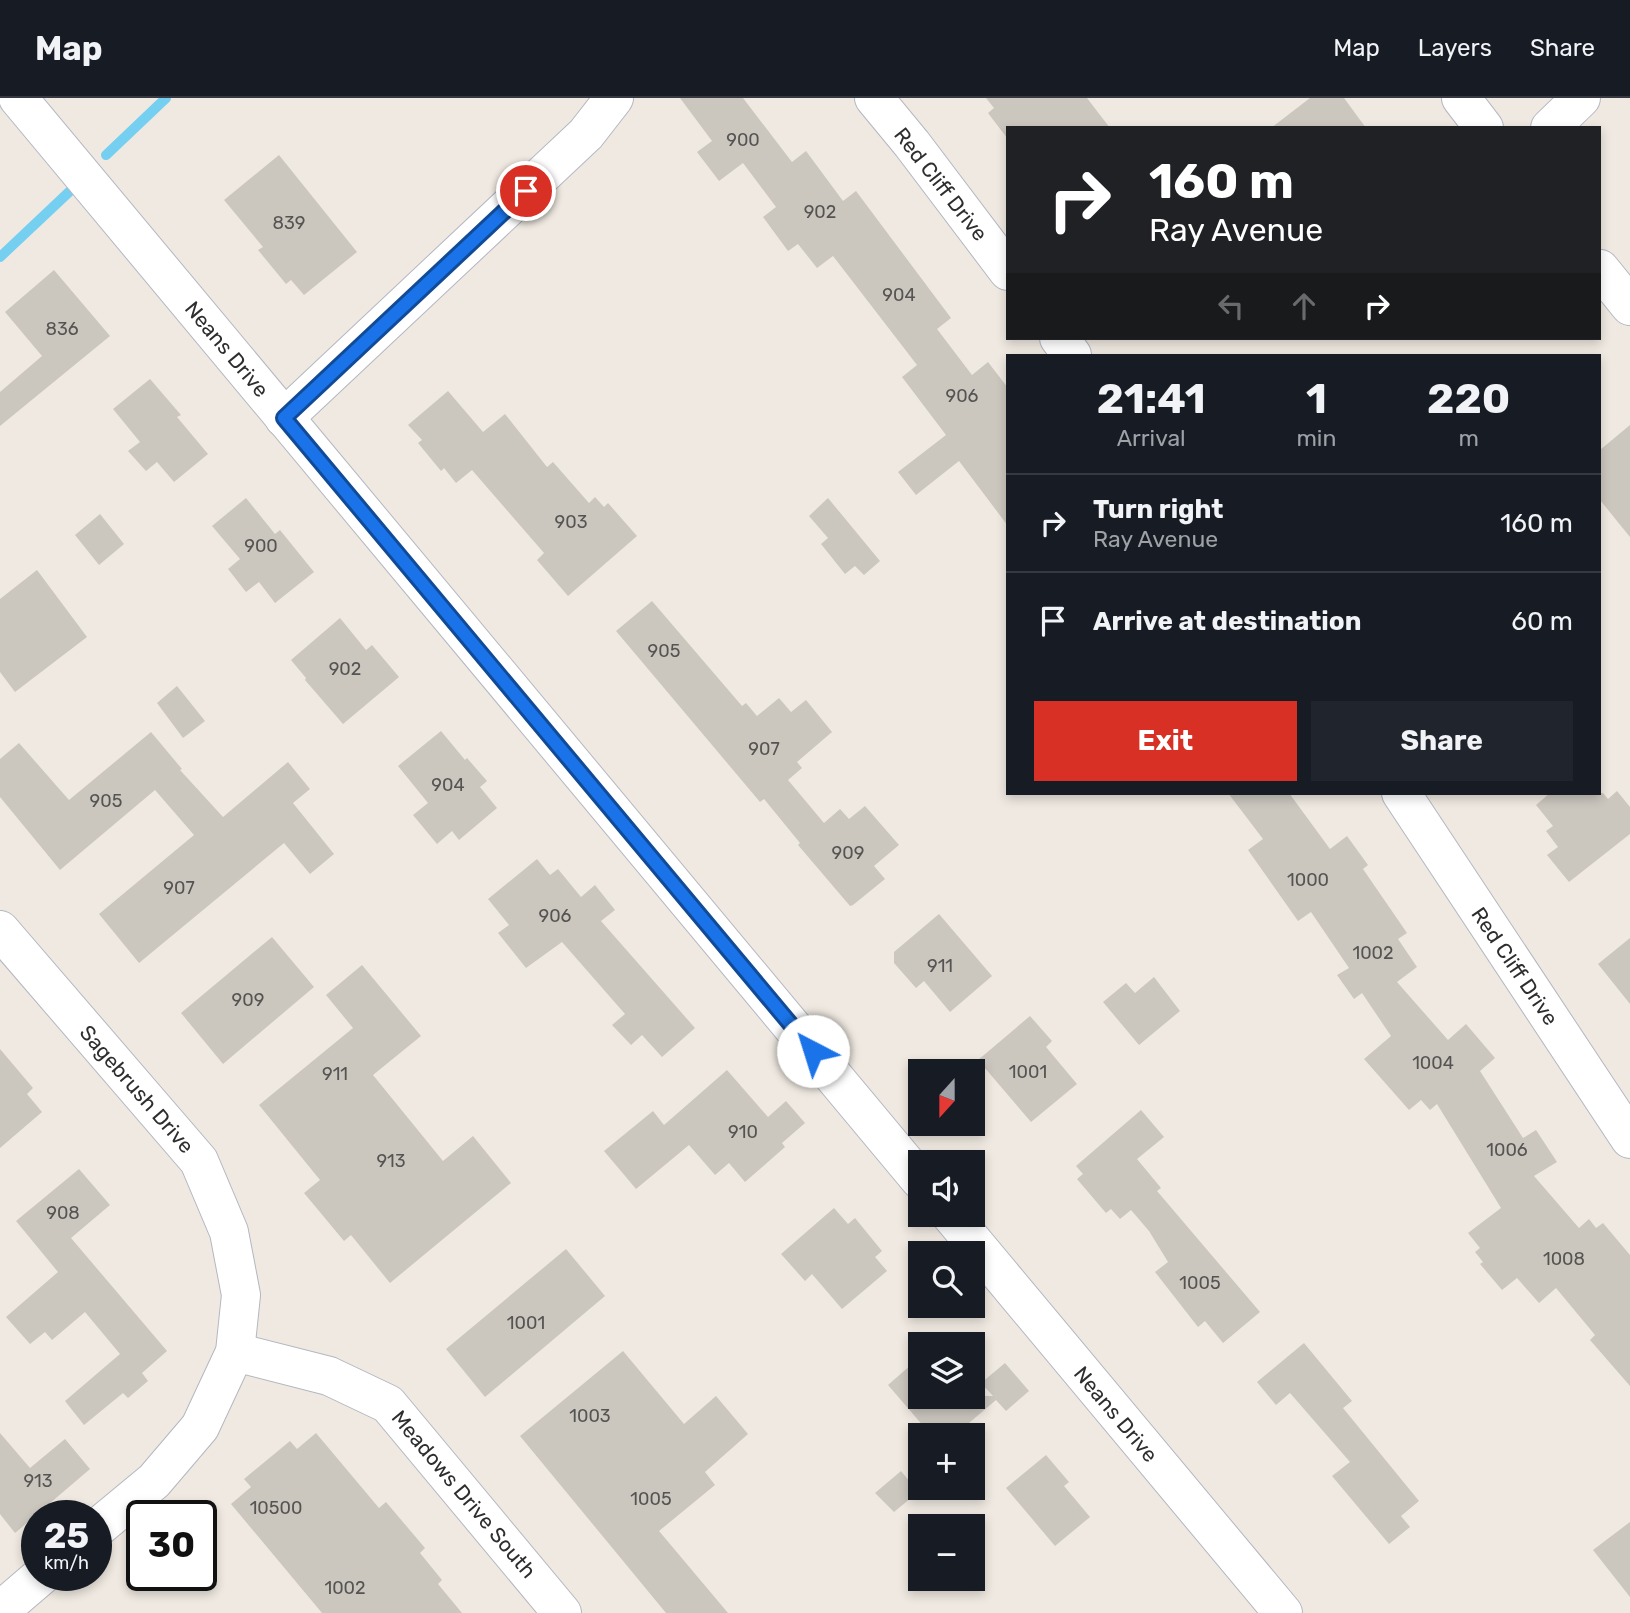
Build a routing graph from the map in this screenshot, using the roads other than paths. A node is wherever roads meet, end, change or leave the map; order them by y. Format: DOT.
graph roads {
  1 [pos="18,98"];
  2 [pos="614,98"];
  3 [pos="874,98"];
  4 [pos="1461,98"];
  5 [pos="1581,98"];
  6 [pos="1482,126"];
  7 [pos="1552,126"];
  8 [pos="1006,268"];
  9 [pos="1601,270"];
  10 [pos="1630,306"];
  11 [pos="1061,340"];
  12 [pos="1071,354"];
  13 [pos="284,418"];
  14 [pos="1402,795"];
  15 [pos="0,930"];
  16 [pos="1630,1139"];
  17 [pos="908,1166"];
  18 [pos="961,1227"];
  19 [pos="235,1352"];
  20 [pos="112,1516"];
  21 [pos="23,1591"];
  22 [pos="0,1611"];
  23 [pos="562,1613"];
  24 [pos="1283,1613"];
  1 -- 13 [label="street, Neans Drive"];
  2 -- 13 [label="street"];
  3 -- 8 [label="street, Red Cliff Drive"];
  4 -- 6 [label="street"];
  5 -- 7 [label="street"];
  9 -- 10 [label="street"];
  11 -- 12 [label="street"];
  13 -- 17 [label="street, Neans Drive"];
  14 -- 16 [label="street, Red Cliff Drive"];
  15 -- 19 [label="street, Sagebrush Drive"];
  18 -- 24 [label="street, Neans Drive"];
  19 -- 20 [label="street, Sagebrush Drive"];
  19 -- 23 [label="street, Meadows Drive South"];
  21 -- 22 [label="street"];
}
